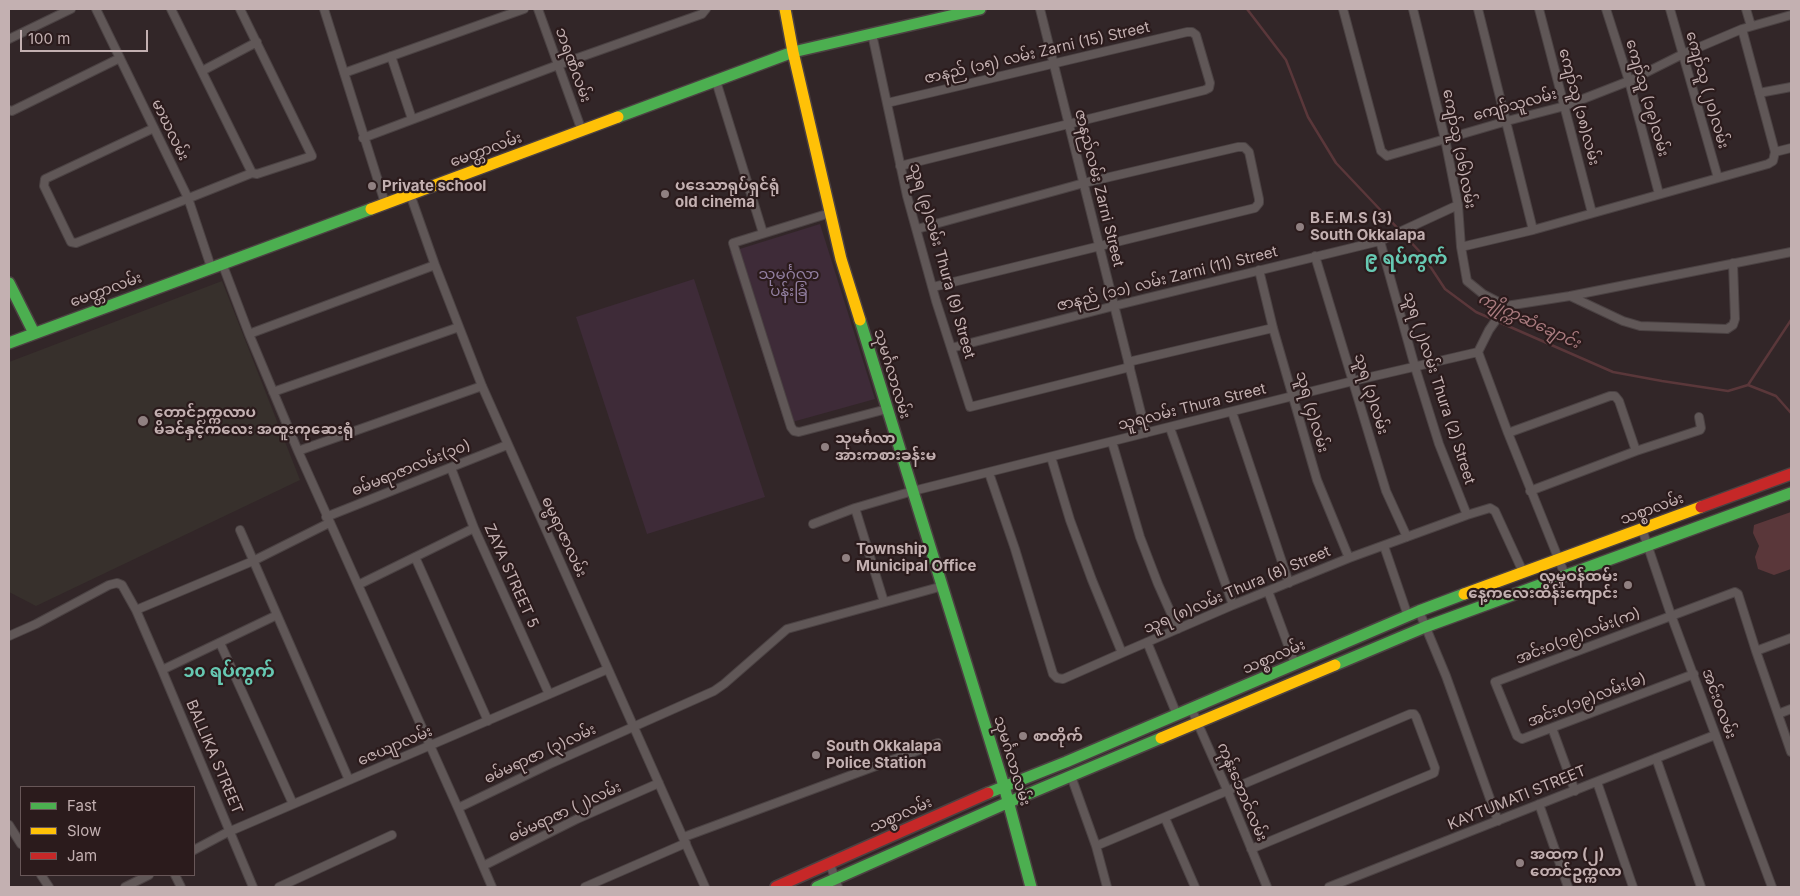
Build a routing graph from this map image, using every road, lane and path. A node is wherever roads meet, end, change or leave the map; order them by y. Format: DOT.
graph roads {
  1 [pos="71,9"];
  2 [pos="96,9"];
  3 [pos="171,9"];
  4 [pos="240,9"];
  5 [pos="324,9"];
  6 [pos="524,9"];
  7 [pos="538,9"];
  8 [pos="706,9"];
  9 [pos="785,9"];
  10 [pos="980,9"];
  11 [pos="1040,9"];
  12 [pos="1342,9"];
  13 [pos="1412,9"];
  14 [pos="1478,9"];
  15 [pos="1539,9"];
  16 [pos="1606,9"];
  17 [pos="1670,9"];
  18 [pos="1746,9"];
  19 [pos="1791,15"];
  20 [pos="1751,26"];
  21 [pos="1742,29"];
  22 [pos="872,34"];
  23 [pos="9,39"];
  24 [pos="257,42"];
  25 [pos="793,52"];
  26 [pos="1683,54"];
  27 [pos="391,56"];
  28 [pos="120,58"];
  29 [pos="1054,64"];
  30 [pos="558,65"];
  31 [pos="202,72"];
  32 [pos="344,73"];
  33 [pos="716,81"];
  34 [pos="1629,81"];
  35 [pos="1791,87"];
  36 [pos="1759,93"];
  37 [pos="888,103"];
  38 [pos="1564,106"];
  39 [pos="9,110"];
  40 [pos="412,120"];
  41 [pos="1507,121"];
  42 [pos="1069,125"];
  43 [pos="154,128"];
  44 [pos="582,131"];
  45 [pos="363,138"];
  46 [pos="1446,139"];
  47 [pos="1791,148"];
  48 [pos="1775,152"];
  49 [pos="900,166"];
  50 [pos="252,173"];
  51 [pos="1718,178"];
  52 [pos="1084,184"];
  53 [pos="410,194"];
  54 [pos="1659,194"];
  55 [pos="188,198"];
  56 [pos="385,203"];
  57 [pos="1458,205"];
  58 [pos="830,213"];
  59 [pos="1592,213"];
  60 [pos="917,229"];
  61 [pos="1533,230"];
  62 [pos="763,233"];
  63 [pos="1380,241"];
  64 [pos="1099,246"];
  65 [pos="1461,247"];
  66 [pos="1791,252"];
  67 [pos="1315,256"];
  68 [pos="1733,263"];
  69 [pos="217,265"];
  70 [pos="435,265"];
  71 [pos="1259,270"];
  72 [pos="9,282"];
  73 [pos="933,288"];
  74 [pos="1570,296"];
  75 [pos="1114,306"];
  76 [pos="1506,306"];
  77 [pos="459,327"];
  78 [pos="1272,328"];
  79 [pos="34,333"];
  80 [pos="249,334"];
  81 [pos="9,343"];
  82 [pos="951,348"];
  83 [pos="1478,352"];
  84 [pos="1129,364"];
  85 [pos="1415,367"];
  86 [pos="1353,381"];
  87 [pos="482,386"];
  88 [pos="273,392"];
  89 [pos="1293,396"];
  90 [pos="888,409"];
  91 [pos="1232,412"];
  92 [pos="1699,417"];
  93 [pos="1170,428"];
  94 [pos="1146,433"];
  95 [pos="1508,433"];
  96 [pos="1112,442"];
  97 [pos="507,445"];
  98 [pos="298,452"];
  99 [pos="1636,452"];
  100 [pos="1051,458"];
  101 [pos="451,468"];
  102 [pos="989,473"];
  103 [pos="1791,474"];
  104 [pos="913,491"];
  105 [pos="1530,491"];
  106 [pos="1791,492"];
  107 [pos="855,508"];
  108 [pos="1467,515"];
  109 [pos="328,520"];
  110 [pos="813,524"];
  111 [pos="474,528"];
  112 [pos="1642,529"];
  113 [pos="240,530"];
  114 [pos="1407,537"];
  115 [pos="1647,544"];
  116 [pos="1384,546"];
  117 [pos="415,557"];
  118 [pos="1349,558"];
  119 [pos="1558,559"];
  120 [pos="254,561"];
  121 [pos="1523,572"];
  122 [pos="1565,575"];
  123 [pos="1289,583"];
  124 [pos="358,585"];
  125 [pos="943,586"];
  126 [pos="1268,591"];
  127 [pos="884,602"];
  128 [pos="1233,605"];
  129 [pos="136,610"];
  130 [pos="1420,611"];
  131 [pos="277,615"];
  132 [pos="1671,615"];
  133 [pos="1408,616"];
  134 [pos="1425,627"];
  135 [pos="1178,628"];
  136 [pos="9,636"];
  137 [pos="1791,638"];
  138 [pos="1147,642"];
  139 [pos="220,643"];
  140 [pos="1756,651"];
  141 [pos="1122,653"];
  142 [pos="1295,664"];
  143 [pos="608,669"];
  144 [pos="162,670"];
  145 [pos="1694,674"];
  146 [pos="1495,682"];
  147 [pos="549,694"];
  148 [pos="1191,708"];
  149 [pos="1791,709"];
  150 [pos="1778,714"];
  151 [pos="1177,715"];
  152 [pos="488,721"];
  153 [pos="1197,722"];
  154 [pos="634,726"];
  155 [pos="1552,728"];
  156 [pos="1715,735"];
  157 [pos="938,743"];
  158 [pos="430,746"];
  159 [pos="1791,752"];
  160 [pos="1656,758"];
  161 [pos="1071,776"];
  162 [pos="349,780"];
  163 [pos="1597,782"];
  164 [pos="659,783"];
  165 [pos="1004,786"];
  166 [pos="1575,790"];
  167 [pos="1228,792"];
  168 [pos="1009,802"];
  169 [pos="293,804"];
  170 [pos="1539,804"];
  171 [pos="458,808"];
  172 [pos="1164,818"];
  173 [pos="1498,821"];
  174 [pos="9,825"];
  175 [pos="230,832"];
  176 [pos="392,835"];
  177 [pos="685,840"];
  178 [pos="20,842"];
  179 [pos="1096,846"];
  180 [pos="1251,849"];
  181 [pos="195,850"];
  182 [pos="830,864"];
  183 [pos="483,866"];
  184 [pos="42,876"];
  185 [pos="146,876"];
  186 [pos="836,883"];
  187 [pos="1335,886"];
  188 [pos="49,887"];
  189 [pos="126,887"];
  190 [pos="253,887"];
  191 [pos="280,887"];
  192 [pos="492,887"];
  193 [pos="585,887"];
  194 [pos="705,887"];
  195 [pos="776,887"];
  196 [pos="817,887"];
  197 [pos="1030,887"];
  198 [pos="1107,887"];
  199 [pos="1195,887"];
  200 [pos="1267,887"];
  201 [pos="1568,887"];
  202 [pos="1634,887"];
  203 [pos="1701,887"];
  204 [pos="1772,887"];
  1 -- 23 [label="street"];
  2 -- 28 [label="street, မာဃလမ်း"];
  3 -- 31 [label="street"];
  4 -- 24 [label="street"];
  5 -- 32 [label="street"];
  6 -- 27 [label="street"];
  7 -- 30 [label="street, ဘရဏီလမ်း"];
  8 -- 30 [label="street"];
  9 -- 25 [label="main road, သုမင်္ဂလာလမ်း"];
  10 -- 22 [label="main road, မေတ္တာလမ်း"];
  11 -- 29 [label="street, ဇာနည်လမ်း Zarni Street"];
  12 -- 46 [label="street, ကျော်သူလမ်း"];
  13 -- 46 [label="street, ကျော်သူ (၁၆)လမ်း"];
  14 -- 41 [label="street"];
  15 -- 38 [label="street, ကျော်သူ (၁၈)လမ်း"];
  16 -- 34 [label="street, ကျော်သူ (၁၉)လမ်း"];
  17 -- 26 [label="street, ကျော်သူ (၂၀)လမ်း"];
  18 -- 20 [label="street"];
  19 -- 20 [label="street, ကျော်သူလမ်း"];
  20 -- 21 [label="street, ကျော်သူလမ်း"];
  21 -- 26 [label="street, ကျော်သူလမ်း"];
  21 -- 36 [label="street"];
  22 -- 25 [label="main road, မေတ္တာလမ်း"];
  22 -- 37 [label="street, သူရ (၉)လမ်း Thura (9) Street"];
  24 -- 31 [label="street"];
  24 -- 50 [label="street"];
  25 -- 33 [label="main road, မေတ္တာလမ်း"];
  25 -- 58 [label="main road, သုမင်္ဂလာလမ်း"];
  26 -- 34 [label="street, ကျော်သူလမ်း"];
  26 -- 51 [label="street, ကျော်သူ (၂၀)လမ်း"];
  27 -- 32 [label="street"];
  27 -- 40 [label="street"];
  28 -- 39 [label="street"];
  28 -- 43 [label="street, မာဃလမ်း"];
  29 -- 37 [label="street, ဇာနည် (၁၅) လမ်း Zarni (15) Street"];
  29 -- 42 [label="street, ဇာနည်လမ်း Zarni Street"];
  29 -- 42 [label="street, ဇာနည် (၁၅) လမ်း Zarni (15) Street"];
  30 -- 40 [label="street"];
  30 -- 44 [label="street, ဘရဏီလမ်း"];
  31 -- 50 [label="street"];
  32 -- 45 [label="street"];
  33 -- 44 [label="main road, မေတ္တာလမ်း"];
  33 -- 62 [label="street"];
  34 -- 38 [label="street, ကျော်သူလမ်း"];
  34 -- 54 [label="street, ကျော်သူ (၁၉)လမ်း"];
  35 -- 36 [label="street"];
  36 -- 48 [label="street"];
  37 -- 49 [label="street, သူရ (၉)လမ်း Thura (9) Street"];
  38 -- 41 [label="street, ကျော်သူလမ်း"];
  38 -- 59 [label="street, ကျော်သူ (၁၈)လမ်း"];
  40 -- 45 [label="street"];
  41 -- 46 [label="street, ကျော်သူလမ်း"];
  41 -- 61 [label="street"];
  42 -- 49 [label="street"];
  42 -- 52 [label="street, ဇာနည်လမ်း Zarni Street"];
  43 -- 55 [label="street, မာဃလမ်း"];
  43 -- 55 [label="street"];
  44 -- 53 [label="main road, မေတ္တာလမ်း"];
  45 -- 56 [label="street"];
  46 -- 57 [label="street, ကျော်သူ (၁၆)လမ်း"];
  47 -- 48 [label="street"];
  48 -- 51 [label="street"];
  49 -- 60 [label="street, သူရ (၉)လမ်း Thura (9) Street"];
  50 -- 55 [label="street"];
  51 -- 54 [label="street"];
  52 -- 60 [label="street"];
  52 -- 64 [label="street, ဇာနည်လမ်း Zarni Street"];
  52 -- 64 [label="street"];
  53 -- 56 [label="main road, မေတ္တာလမ်း"];
  53 -- 70 [label="street, ဓမ္မရာဇာလမ်း"];
  54 -- 59 [label="street"];
  55 -- 69 [label="street, မာဃလမ်း"];
  56 -- 69 [label="main road, မေတ္တာလမ်း"];
  57 -- 63 [label="street, ဇာနည် (၁၁) လမ်း Zarni (11) Street"];
  57 -- 65 [label="street, ကျော်သူ (၁၆)လမ်း"];
  58 -- 62 [label="street"];
  58 -- 90 [label="main road, သုမင်္ဂလာလမ်း"];
  59 -- 61 [label="street"];
  60 -- 73 [label="street, သူရ (၉)လမ်း Thura (9) Street"];
  61 -- 65 [label="street"];
  62 -- 90 [label="street"];
  63 -- 67 [label="street, ဇာနည် (၁၁) လမ်း Zarni (11) Street"];
  63 -- 85 [label="street, သူရ (၂)လမ်း Thura (2) Street"];
  64 -- 73 [label="street"];
  64 -- 75 [label="street, ဇာနည်လမ်း Zarni Street"];
  65 -- 76 [label="street, ကျော်သူ (၁၆)လမ်း"];
  66 -- 68 [label="street"];
  67 -- 71 [label="street, ဇာနည် (၁၁) လမ်း Zarni (11) Street"];
  67 -- 86 [label="street, သူရ (၃)လမ်း"];
  68 -- 74 [label="street"];
  68 -- 74 [label="street"];
  69 -- 79 [label="main road, မေတ္တာလမ်း"];
  69 -- 80 [label="street, မာဃလမ်း"];
  70 -- 77 [label="street, ဓမ္မရာဇာလမ်း"];
  70 -- 80 [label="street"];
  71 -- 75 [label="street, ဇာနည် (၁၁) လမ်း Zarni (11) Street"];
  71 -- 78 [label="street, သူရ (၄)လမ်း"];
  72 -- 79 [label="main road"];
  73 -- 82 [label="street, သူရ (၉)လမ်း Thura (9) Street"];
  74 -- 76 [label="street"];
  75 -- 82 [label="street, ဇာနည် (၁၁) လမ်း Zarni (11) Street"];
  75 -- 84 [label="street, ဇာနည်လမ်း Zarni Street"];
  76 -- 83 [label="street"];
  77 -- 87 [label="street, ဓမ္မရာဇာလမ်း"];
  77 -- 88 [label="street"];
  78 -- 84 [label="street"];
  78 -- 89 [label="street, သူရ (၄)လမ်း"];
  79 -- 81 [label="main road, မေတ္တာလမ်း"];
  80 -- 88 [label="street, မာဃလမ်း"];
  82 -- 84 [label="street, သူရ (၉)လမ်း Thura (9) Street"];
  83 -- 85 [label="street, သူရလမ်း Thura Street"];
  83 -- 95 [label="street"];
  84 -- 94 [label="street, ဇာနည်လမ်း Zarni Street"];
  85 -- 86 [label="street, သူရလမ်း Thura Street"];
  85 -- 108 [label="street, သူရ (၂)လမ်း Thura (2) Street"];
  86 -- 89 [label="street, သူရလမ်း Thura Street"];
  86 -- 114 [label="street, သူရ (၃)လမ်း"];
  87 -- 97 [label="street, ဓမ္မရာဇာလမ်း"];
  87 -- 98 [label="street"];
  88 -- 98 [label="street, မာဃလမ်း"];
  89 -- 91 [label="street, သူရလမ်း Thura Street"];
  89 -- 118 [label="street, သူရ (၄)လမ်း"];
  90 -- 104 [label="main road, သုမင်္ဂလာလမ်း"];
  91 -- 93 [label="street, သူရလမ်း Thura Street"];
  91 -- 123 [label="street"];
  92 -- 99 [label="street"];
  93 -- 94 [label="street, သူရလမ်း Thura Street"];
  93 -- 128 [label="street"];
  94 -- 96 [label="street, သူရလမ်း Thura Street"];
  95 -- 99 [label="street"];
  95 -- 105 [label="street"];
  96 -- 100 [label="street, သူရလမ်း Thura Street"];
  96 -- 135 [label="street"];
  97 -- 101 [label="street, ဓမ်မရာဇာလမ်း(၃၀)"];
  97 -- 143 [label="street, ဓမ္မရာဇာလမ်း"];
  98 -- 109 [label="street, မာဃလမ်း"];
  99 -- 105 [label="street"];
  100 -- 102 [label="street, သူရလမ်း Thura Street"];
  100 -- 141 [label="street"];
  101 -- 109 [label="street, ဓမ်မရာဇာလမ်း(၃၀)"];
  101 -- 111 [label="street, ZAYA STREET 5"];
  102 -- 104 [label="street, သူရလမ်း Thura Street"];
  102 -- 141 [label="street, သူရ (၈)လမ်း Thura (8) Street"];
  103 -- 112 [label="main road, သစ္စာလမ်း"];
  104 -- 107 [label="street, သူရလမ်း Thura Street"];
  104 -- 125 [label="main road, သုမင်္ဂလာလမ်း"];
  105 -- 119 [label="street"];
  106 -- 115 [label="main road, သစ္စာလမ်း"];
  107 -- 110 [label="street, သူရလမ်း Thura Street"];
  107 -- 127 [label="street"];
  108 -- 114 [label="street, သူရ (၈)လမ်း Thura (8) Street"];
  108 -- 121 [label="street, သူရ (၈)လမ်း Thura (8) Street"];
  109 -- 120 [label="street, ဓမ်မရာဇာလမ်း(၃၀)"];
  109 -- 124 [label="street, မာဃလမ်း"];
  111 -- 117 [label="street"];
  111 -- 147 [label="street, ZAYA STREET 5"];
  112 -- 115 [label="street, အင်းဝလမ်း"];
  112 -- 119 [label="main road, သစ္စာလမ်း"];
  113 -- 120 [label="street"];
  114 -- 116 [label="street, သူရ (၈)လမ်း Thura (8) Street"];
  115 -- 122 [label="main road, သစ္စာလမ်း"];
  115 -- 132 [label="street, အင်းဝလမ်း"];
  116 -- 118 [label="street, သူရ (၈)လမ်း Thura (8) Street"];
  116 -- 133 [label="street"];
  117 -- 124 [label="street"];
  117 -- 152 [label="street"];
  118 -- 123 [label="street, သူရ (၈)လမ်း Thura (8) Street"];
  119 -- 121 [label="main road, သစ္စာလမ်း"];
  119 -- 122 [label="street"];
  120 -- 129 [label="street, ဓမ်မရာဇာလမ်း(၃၀)"];
  120 -- 131 [label="street"];
  121 -- 130 [label="main road, သစ္စာလမ်း"];
  122 -- 134 [label="main road, သစ္စာလမ်း"];
  123 -- 126 [label="street, သူရ (၈)လမ်း Thura (8) Street"];
  124 -- 158 [label="street, မာဃလမ်း"];
  125 -- 127 [label="street, ဓမ်မရာဇာ (၃)လမ်း"];
  125 -- 165 [label="main road, သုမင်္ဂလာလမ်း"];
  126 -- 128 [label="street, သူရ (၈)လမ်း Thura (8) Street"];
  126 -- 142 [label="street"];
  127 -- 154 [label="street, ဓမ်မရာဇာ (၃)လမ်း"];
  128 -- 135 [label="street, သူရ (၈)လမ်း Thura (8) Street"];
  129 -- 136 [label="street, BALLIKA STREET"];
  129 -- 144 [label="street, BALLIKA STREET"];
  130 -- 133 [label="main road, သစ္စာလမ်း"];
  130 -- 134 [label="street"];
  131 -- 139 [label="street"];
  131 -- 162 [label="street"];
  132 -- 140 [label="street, အင်းဝ(၁၉)လမ်း(က)"];
  132 -- 145 [label="street, အင်းဝလမ်း"];
  132 -- 146 [label="street, အင်းဝ(၁၉)လမ်း(က)"];
  133 -- 142 [label="main road, သစ္စာလမ်း"];
  134 -- 153 [label="main road, သစ္စာလမ်း"];
  134 -- 173 [label="street"];
  135 -- 138 [label="street, သူရ (၈)လမ်း Thura (8) Street"];
  137 -- 140 [label="street"];
  138 -- 141 [label="street, သူရ (၈)လမ်း Thura (8) Street"];
  138 -- 151 [label="street"];
  139 -- 144 [label="street"];
  139 -- 169 [label="street"];
  140 -- 150 [label="street"];
  142 -- 148 [label="main road, သစ္စာလမ်း"];
  143 -- 147 [label="street, ဇေယျာလမ်း"];
  143 -- 154 [label="street, ဓမ္မရာဇာလမ်း"];
  144 -- 175 [label="street, BALLIKA STREET"];
  145 -- 155 [label="street, အင်းဝ(၁၉)လမ်း(ခ)"];
  145 -- 156 [label="street, အင်းဝလမ်း"];
  146 -- 155 [label="street, အင်းဝ(၁၉)လမ်း(ခ)"];
  147 -- 152 [label="street, ဇေယျာလမ်း"];
  148 -- 151 [label="main road, သစ္စာလမ်း"];
  148 -- 153 [label="street, ကုန်းဘောင်လမ်း"];
  149 -- 150 [label="street"];
  150 -- 159 [label="street"];
  151 -- 165 [label="main road, သစ္စာလမ်း"];
  152 -- 158 [label="street, ဇေယျာလမ်း"];
  153 -- 161 [label="main road, သစ္စာလမ်း"];
  153 -- 167 [label="street, ကုန်းဘောင်လမ်း"];
  154 -- 164 [label="street, ဓမ္မရာဇာလမ်း"];
  154 -- 171 [label="street, ဓမ်မရာဇာ (၃)လမ်း"];
  155 -- 166 [label="street"];
  156 -- 160 [label="street, KAYTUMATI STREET"];
  156 -- 204 [label="street, အင်းဝလမ်း"];
  157 -- 177 [label="street"];
  158 -- 162 [label="street, ဇေယျာလမ်း"];
  158 -- 171 [label="street, မာဃလမ်း"];
  160 -- 163 [label="street, KAYTUMATI STREET"];
  160 -- 203 [label="street"];
  161 -- 168 [label="main road, သစ္စာလမ်း"];
  161 -- 179 [label="street"];
  162 -- 169 [label="street, ဇေယျာလမ်း"];
  163 -- 166 [label="street, KAYTUMATI STREET"];
  163 -- 202 [label="street"];
  164 -- 177 [label="street, ဓမ္မရာဇာလမ်း"];
  164 -- 183 [label="street, ဓမ်မရာဇာ (၂)လမ်း"];
  165 -- 168 [label="main road, သုမင်္ဂလာလမ်း"];
  165 -- 182 [label="main road, သစ္စာလမ်း"];
  166 -- 170 [label="street, KAYTUMATI STREET"];
  167 -- 172 [label="street"];
  167 -- 180 [label="street, ကုန်းဘောင်လမ်း"];
  167 -- 180 [label="street"];
  168 -- 186 [label="main road, သစ္စာလမ်း"];
  168 -- 197 [label="main road, သုမင်္ဂလာလမ်း"];
  169 -- 175 [label="street, ဇေယျာလမ်း"];
  170 -- 173 [label="street, KAYTUMATI STREET"];
  170 -- 201 [label="street"];
  171 -- 183 [label="street, မာဃလမ်း"];
  172 -- 179 [label="street"];
  172 -- 199 [label="street"];
  173 -- 187 [label="street, KAYTUMATI STREET"];
  174 -- 178 [label="street"];
  175 -- 181 [label="street, ဇေယျာလမ်း"];
  175 -- 190 [label="street, BALLIKA STREET"];
  176 -- 191 [label="street"];
  177 -- 193 [label="street"];
  177 -- 194 [label="street, ဓမ္မရာဇာလမ်း"];
  179 -- 198 [label="street"];
  180 -- 200 [label="street, ကုန်းဘောင်လမ်း"];
  182 -- 186 [label="street"];
  182 -- 195 [label="main road, သစ္စာလမ်း"];
  183 -- 192 [label="street, မာဃလမ်း"];
  184 -- 188 [label="street"];
  185 -- 189 [label="street"];
  186 -- 196 [label="main road, သစ္စာလမ်း"];
}
